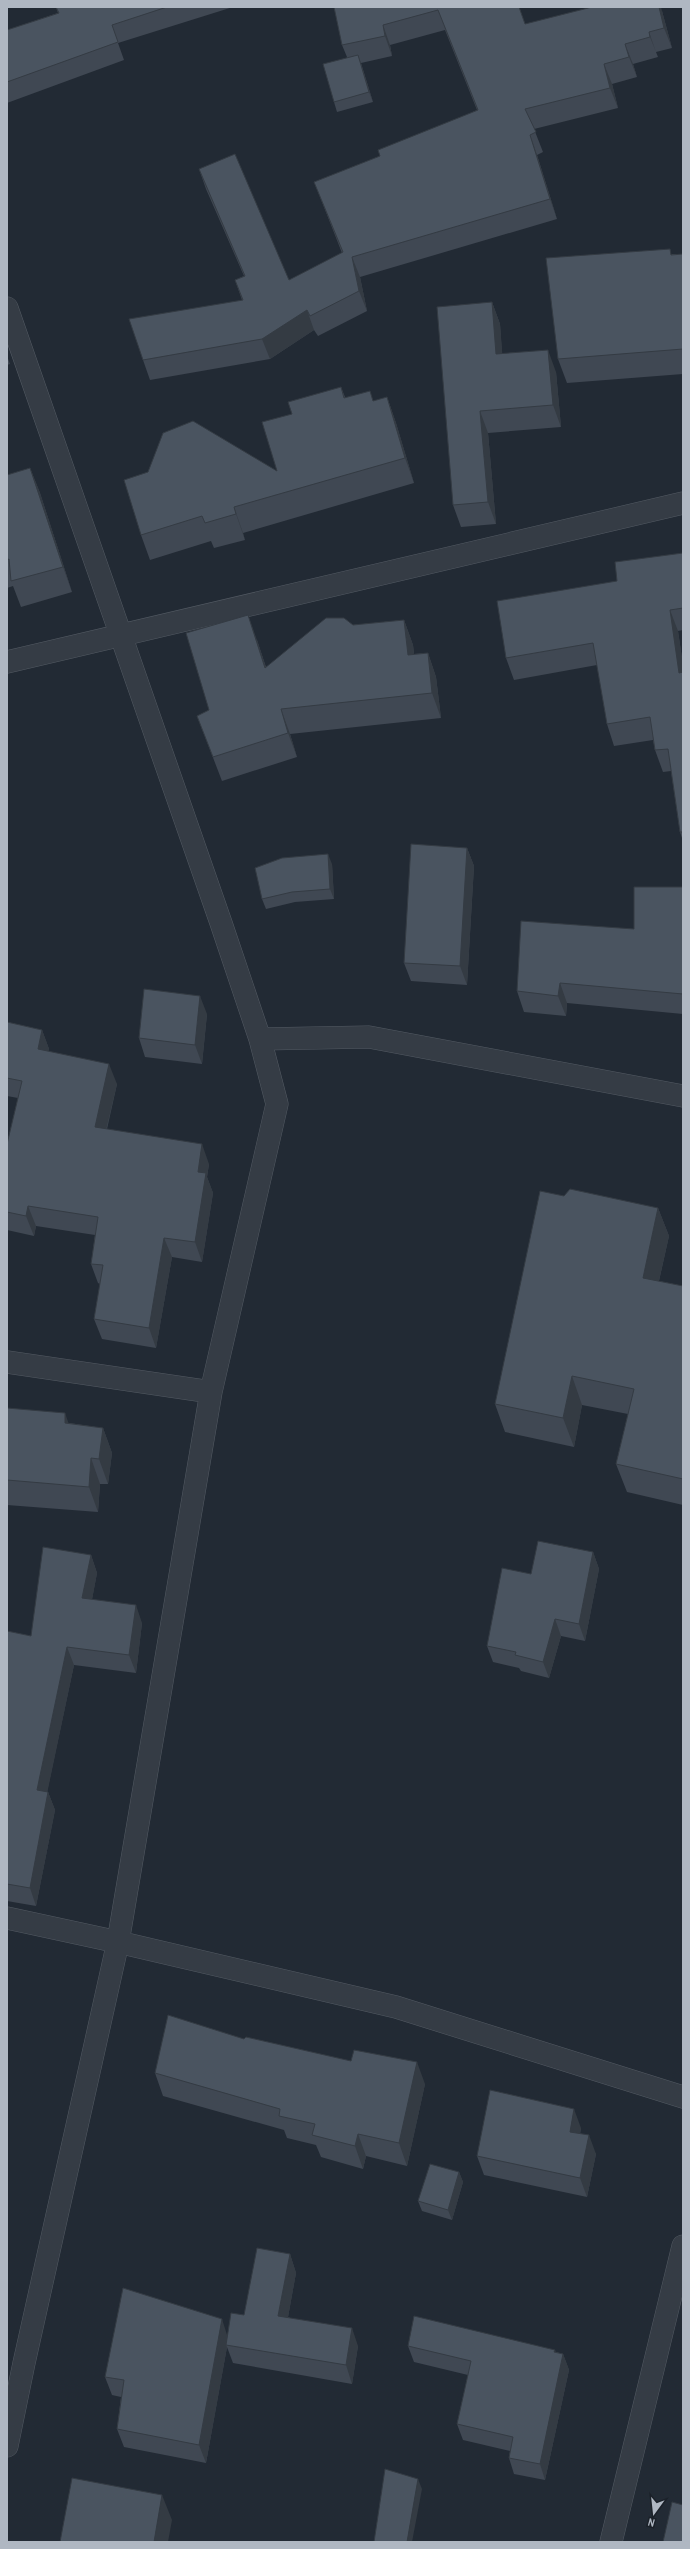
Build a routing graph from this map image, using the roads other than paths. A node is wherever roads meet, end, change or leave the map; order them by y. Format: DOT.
graph roads {
  1 [pos="7,308"];
  2 [pos="683,503"];
  3 [pos="123,635"];
  4 [pos="7,662"];
  5 [pos="260,1039"];
  6 [pos="683,1096"];
  7 [pos="7,1362"];
  8 [pos="211,1392"];
  9 [pos="7,1918"];
  10 [pos="118,1942"];
  11 [pos="683,2097"];
  12 [pos="683,2246"];
  13 [pos="7,2446"];
  14 [pos="611,2542"];
  1 -- 3 [label="street"];
  2 -- 3 [label="street"];
  3 -- 4 [label="street"];
  3 -- 5 [label="street"];
  5 -- 6 [label="street"];
  5 -- 8 [label="street"];
  7 -- 8 [label="street"];
  8 -- 10 [label="street"];
  9 -- 10 [label="street"];
  10 -- 11 [label="street"];
  10 -- 13 [label="street"];
  12 -- 14 [label="street"];
}
